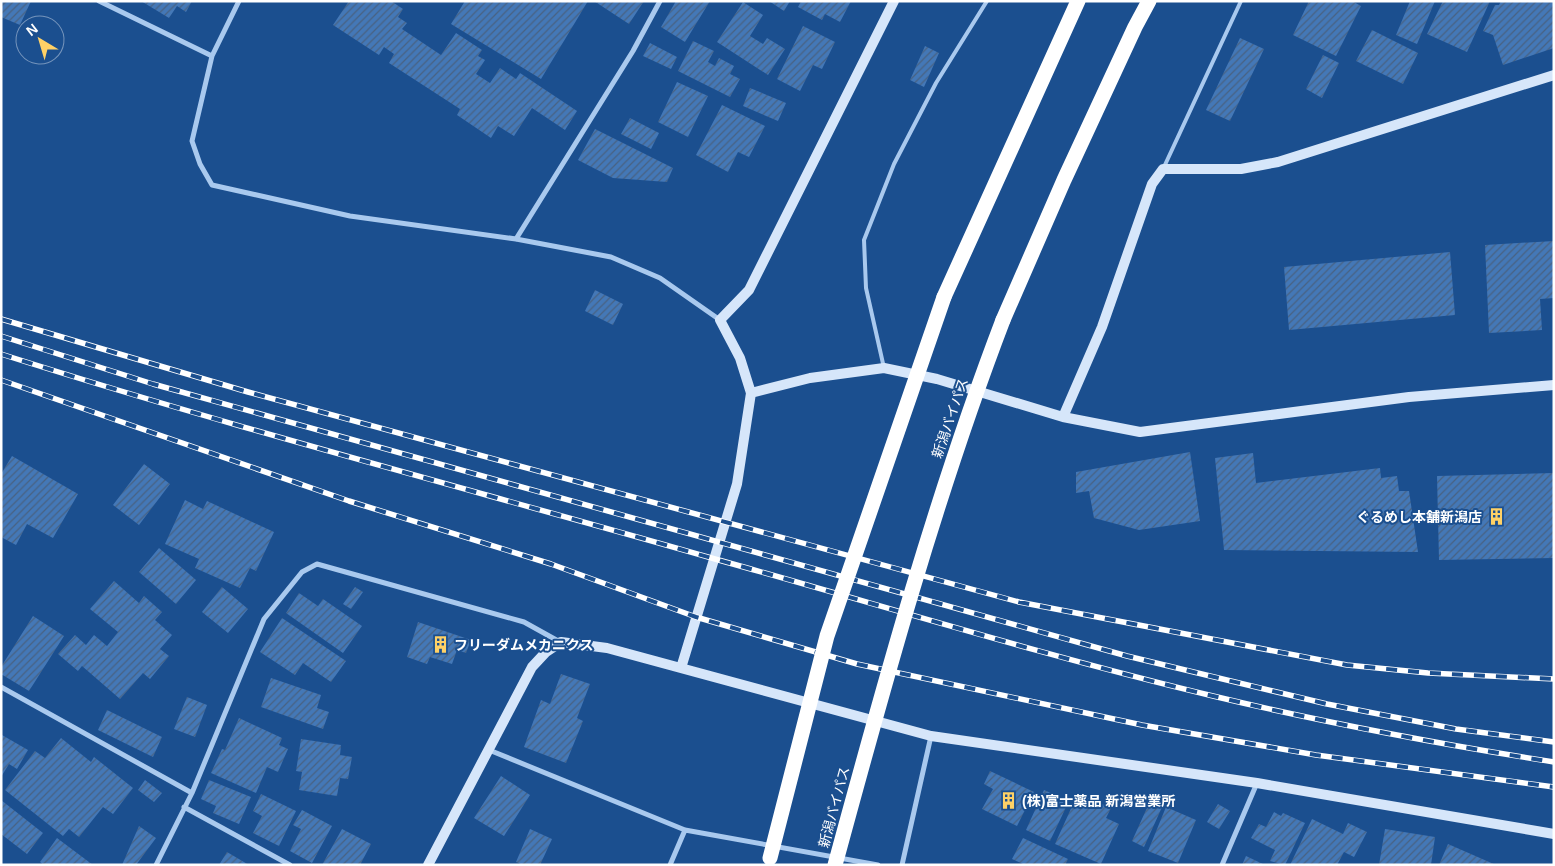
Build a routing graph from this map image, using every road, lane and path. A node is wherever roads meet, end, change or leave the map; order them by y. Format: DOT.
graph roads {
  1 [pos="99,1"];
  2 [pos="240,1"];
  3 [pos="660,1"];
  4 [pos="894,1"];
  5 [pos="987,1"];
  6 [pos="1078,1"];
  7 [pos="1149,1"];
  8 [pos="1241,1"];
  9 [pos="212,56"];
  10 [pos="1554,75"];
  11 [pos="1163,169"];
  12 [pos="516,239"];
  13 [pos="720,320"];
  14 [pos="884,368"];
  15 [pos="1554,385"];
  16 [pos="751,393"];
  17 [pos="1063,416"];
  18 [pos="560,642"];
  19 [pos="681,668"];
  20 [pos="1,687"];
  21 [pos="931,736"];
  22 [pos="488,750"];
  23 [pos="1257,783"];
  24 [pos="192,793"];
  25 [pos="184,808"];
  26 [pos="685,830"];
  27 [pos="1554,834"];
  28 [pos="770,862"];
  29 [pos="156,865"];
  30 [pos="290,865"];
  31 [pos="428,865"];
  32 [pos="670,865"];
  33 [pos="835,865"];
  34 [pos="878,865"];
  35 [pos="902,865"];
  36 [pos="1222,865"];
  1 -- 9 [label="street"];
  2 -- 9 [label="street"];
  3 -- 12 [label="street"];
  4 -- 13 [label="street"];
  5 -- 14 [label="lane"];
  6 -- 28 [label="highway, bridge"];
  7 -- 33 [label="highway, 新潟バイパス, bridge"];
  8 -- 11 [label="lane"];
  9 -- 12 [label="street"];
  10 -- 11 [label="street"];
  11 -- 17 [label="street"];
  12 -- 13 [label="street"];
  13 -- 16 [label="street"];
  14 -- 16 [label="street"];
  14 -- 17 [label="street"];
  15 -- 17 [label="street"];
  16 -- 19 [label="street"];
  18 -- 19 [label="street"];
  18 -- 22 [label="street"];
  18 -- 24 [label="street"];
  19 -- 21 [label="street"];
  20 -- 24 [label="street"];
  21 -- 23 [label="street"];
  21 -- 35 [label="street"];
  22 -- 26 [label="street"];
  22 -- 31 [label="street"];
  23 -- 27 [label="street"];
  23 -- 36 [label="street"];
  24 -- 25 [label="street"];
  25 -- 29 [label="street"];
  25 -- 30 [label="street"];
  26 -- 32 [label="street"];
  26 -- 34 [label="street"];
}
